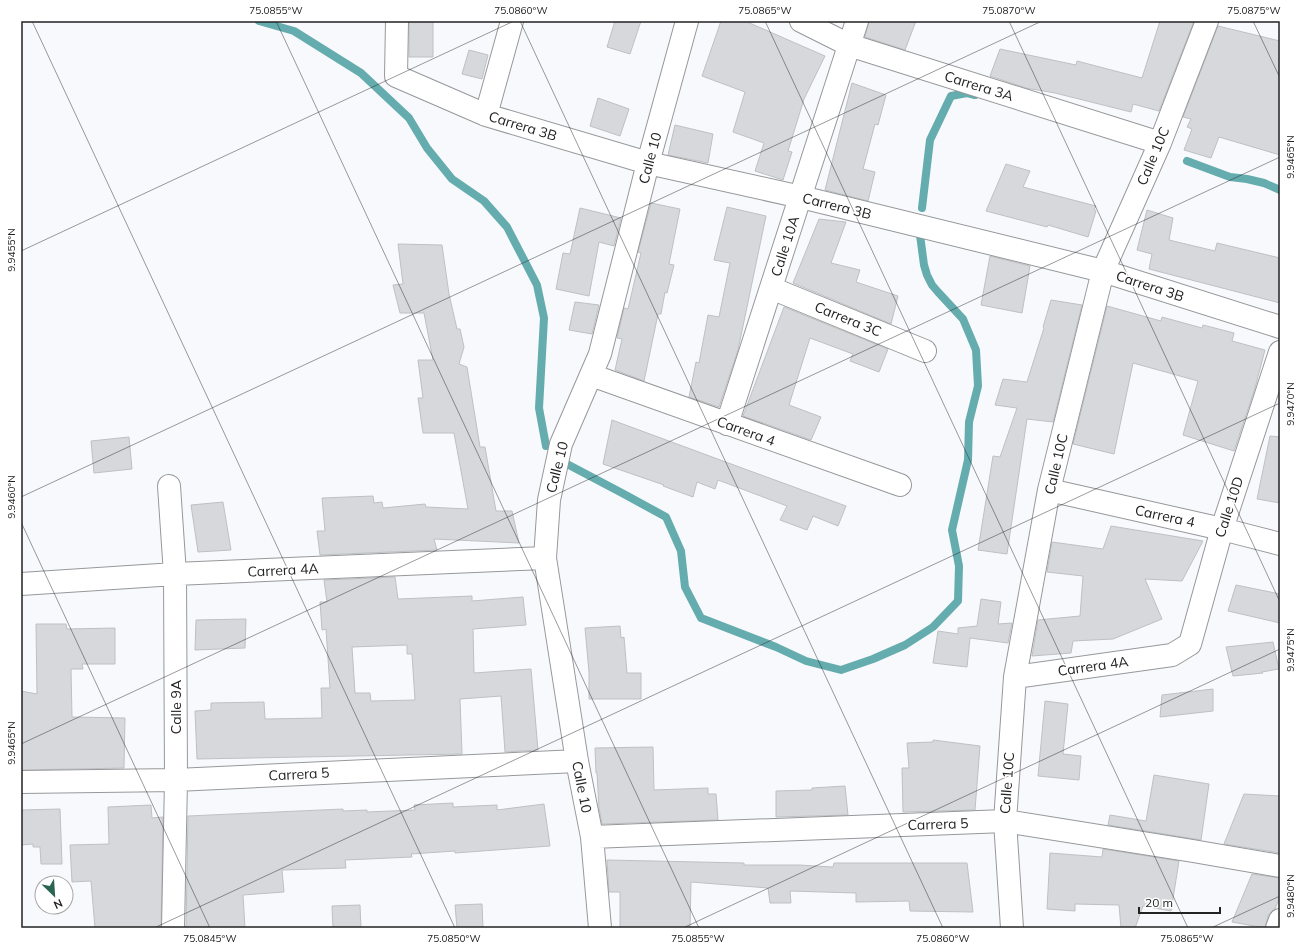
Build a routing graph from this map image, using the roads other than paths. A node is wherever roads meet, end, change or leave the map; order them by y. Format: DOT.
graph roads {
  1 [pos="397,21"];
  2 [pos="512,21"];
  3 [pos="687,21"];
  4 [pos="801,21"];
  5 [pos="857,21"];
  6 [pos="1207,21"];
  7 [pos="849,45"];
  8 [pos="486,116"];
  9 [pos="1160,143"];
  10 [pos="648,163"];
  11 [pos="801,197"];
  12 [pos="1103,271"];
  13 [pos="771,288"];
  14 [pos="1280,327"];
  15 [pos="925,351"];
  16 [pos="1280,352"];
  17 [pos="591,375"];
  18 [pos="727,424"];
  19 [pos="900,485"];
  20 [pos="169,486"];
  21 [pos="1049,490"];
  22 [pos="1222,529"];
  23 [pos="1280,544"];
  24 [pos="545,558"];
  25 [pos="175,574"];
  26 [pos="21,584"];
  27 [pos="1172,655"];
  28 [pos="1015,678"];
  29 [pos="577,760"];
  30 [pos="176,780"];
  31 [pos="21,782"];
  32 [pos="1005,821"];
  33 [pos="592,837"];
  34 [pos="1280,866"];
  35 [pos="1280,920"];
  36 [pos="173,928"];
  37 [pos="600,928"];
  38 [pos="1012,928"];
  39 [pos="1277,928"];
  1 -- 8 [label="street, Carrera 3B"];
  2 -- 8 [label="street"];
  3 -- 10 [label="street, Calle 10"];
  4 -- 7 [label="street, Carrera 3A"];
  5 -- 7 [label="street, Calle 10A"];
  6 -- 9 [label="street, Calle 10C"];
  7 -- 9 [label="street, Carrera 3A"];
  7 -- 11 [label="street, Calle 10A"];
  8 -- 10 [label="street, Carrera 3B"];
  9 -- 12 [label="street, Calle 10C"];
  10 -- 11 [label="street, Carrera 3B"];
  10 -- 17 [label="street, Calle 10"];
  11 -- 12 [label="street, Carrera 3B"];
  11 -- 13 [label="street, Calle 10A"];
  12 -- 14 [label="street, Carrera 3B"];
  12 -- 21 [label="street, Calle 10C"];
  13 -- 15 [label="street, Carrera 3C"];
  13 -- 18 [label="street, Calle 10A"];
  16 -- 22 [label="street, Calle 10D"];
  17 -- 18 [label="street, Carrera 4"];
  17 -- 24 [label="street, Calle 10"];
  18 -- 19 [label="street, Carrera 4"];
  20 -- 25 [label="street, Calle 9A"];
  21 -- 22 [label="street, Carrera 4"];
  21 -- 28 [label="street, Calle 10C"];
  22 -- 23 [label="street, Carrera 4"];
  22 -- 27 [label="street, Calle 10D"];
  24 -- 25 [label="street, Carrera 4A"];
  24 -- 29 [label="street, Calle 10"];
  25 -- 26 [label="street, Carrera 4A"];
  25 -- 30 [label="street, Calle 9A"];
  27 -- 28 [label="street, Carrera 4A"];
  28 -- 32 [label="street, Calle 10C"];
  29 -- 30 [label="street, Carrera 5"];
  29 -- 33 [label="street, Calle 10"];
  30 -- 31 [label="street, Carrera 5"];
  30 -- 36 [label="street, Calle 9A"];
  32 -- 33 [label="street, Carrera 5"];
  32 -- 34 [label="street, Carrera 5"];
  32 -- 38 [label="street, Calle 10C"];
  33 -- 37 [label="street, Calle 10"];
  35 -- 39 [label="street"];
}
